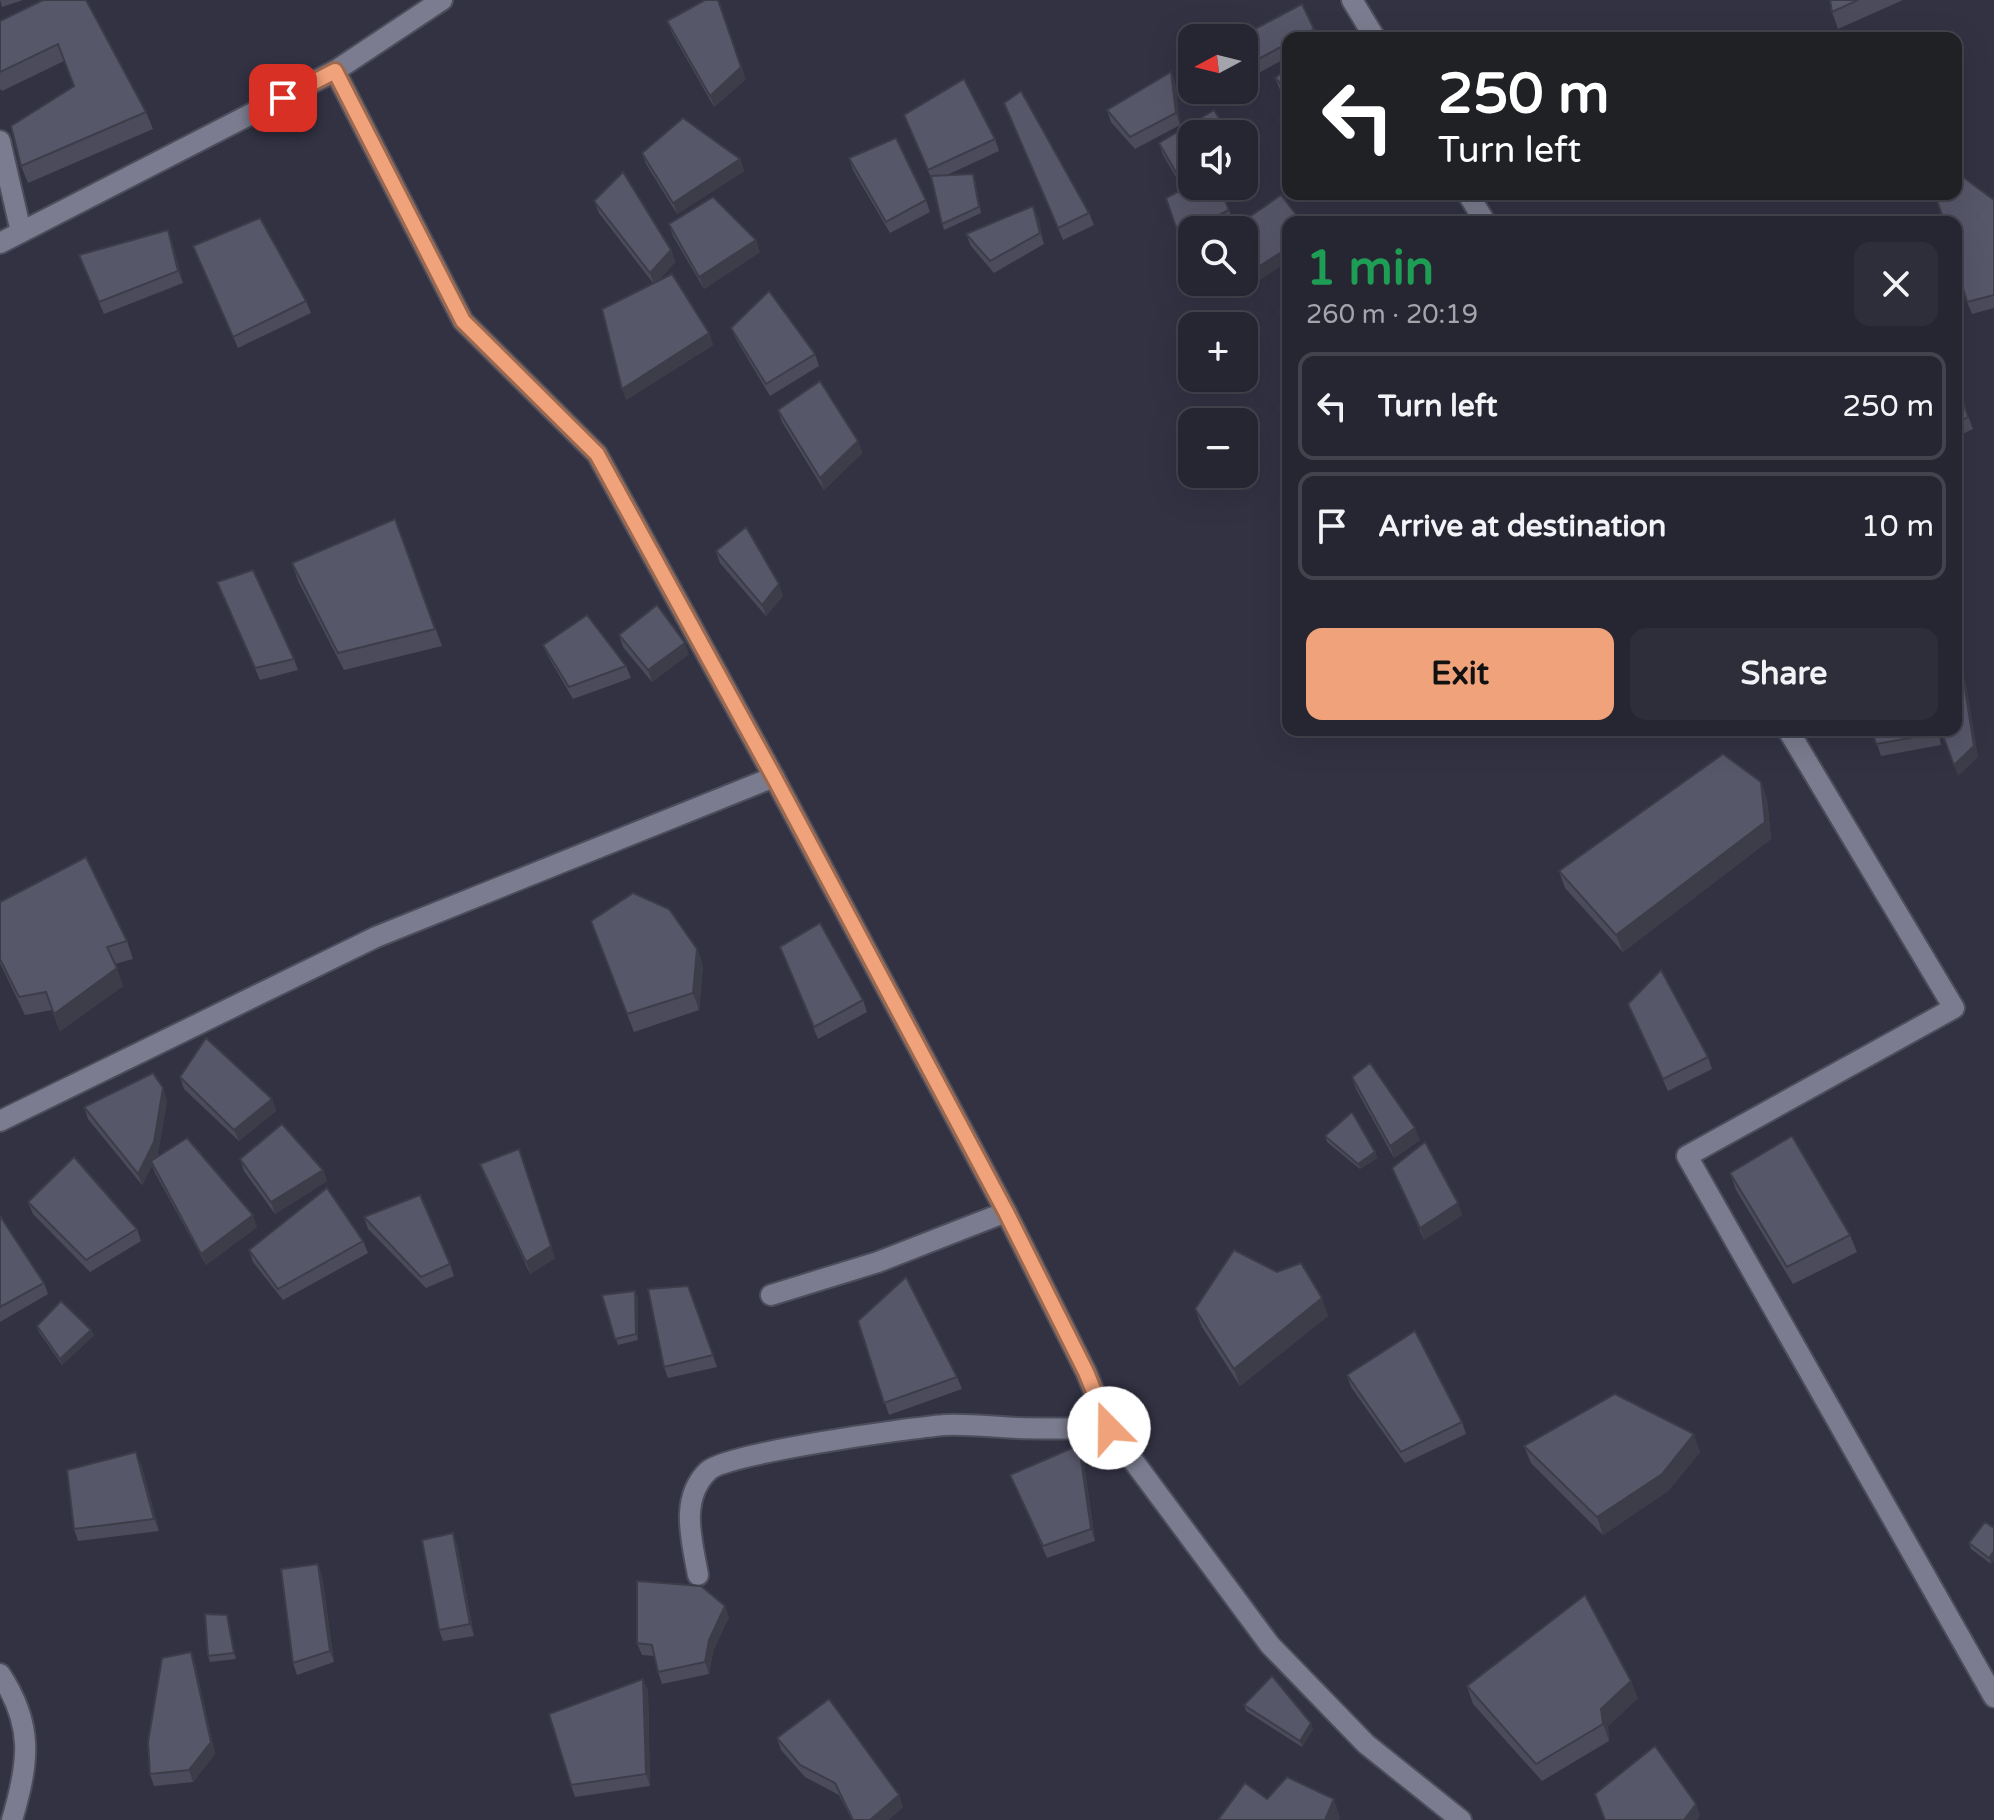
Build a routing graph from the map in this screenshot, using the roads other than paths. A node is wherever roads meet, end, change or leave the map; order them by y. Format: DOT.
graph roads {
  1 [pos="442,0"];
  2 [pos="1352,0"];
  3 [pos="1371,32"];
  4 [pos="335,71"];
  5 [pos="0,141"];
  6 [pos="21,232"];
  7 [pos="0,243"];
  8 [pos="1792,736"];
  9 [pos="774,777"];
  10 [pos="0,1121"];
  11 [pos="1006,1212"];
  12 [pos="771,1295"];
  13 [pos="1109,1428"];
  14 [pos="698,1575"];
  15 [pos="0,1674"];
  16 [pos="1994,1697"];
  17 [pos="12,1820"];
  18 [pos="1461,1820"];
  1 -- 4 [label="street"];
  2 -- 3 [label="street"];
  4 -- 6 [label="street"];
  4 -- 9 [label="street"];
  5 -- 6 [label="street"];
  6 -- 7 [label="street"];
  8 -- 16 [label="street"];
  9 -- 10 [label="street"];
  9 -- 11 [label="street"];
  11 -- 12 [label="street"];
  11 -- 13 [label="street"];
  13 -- 14 [label="street"];
  13 -- 18 [label="street"];
  15 -- 17 [label="street"];
}
